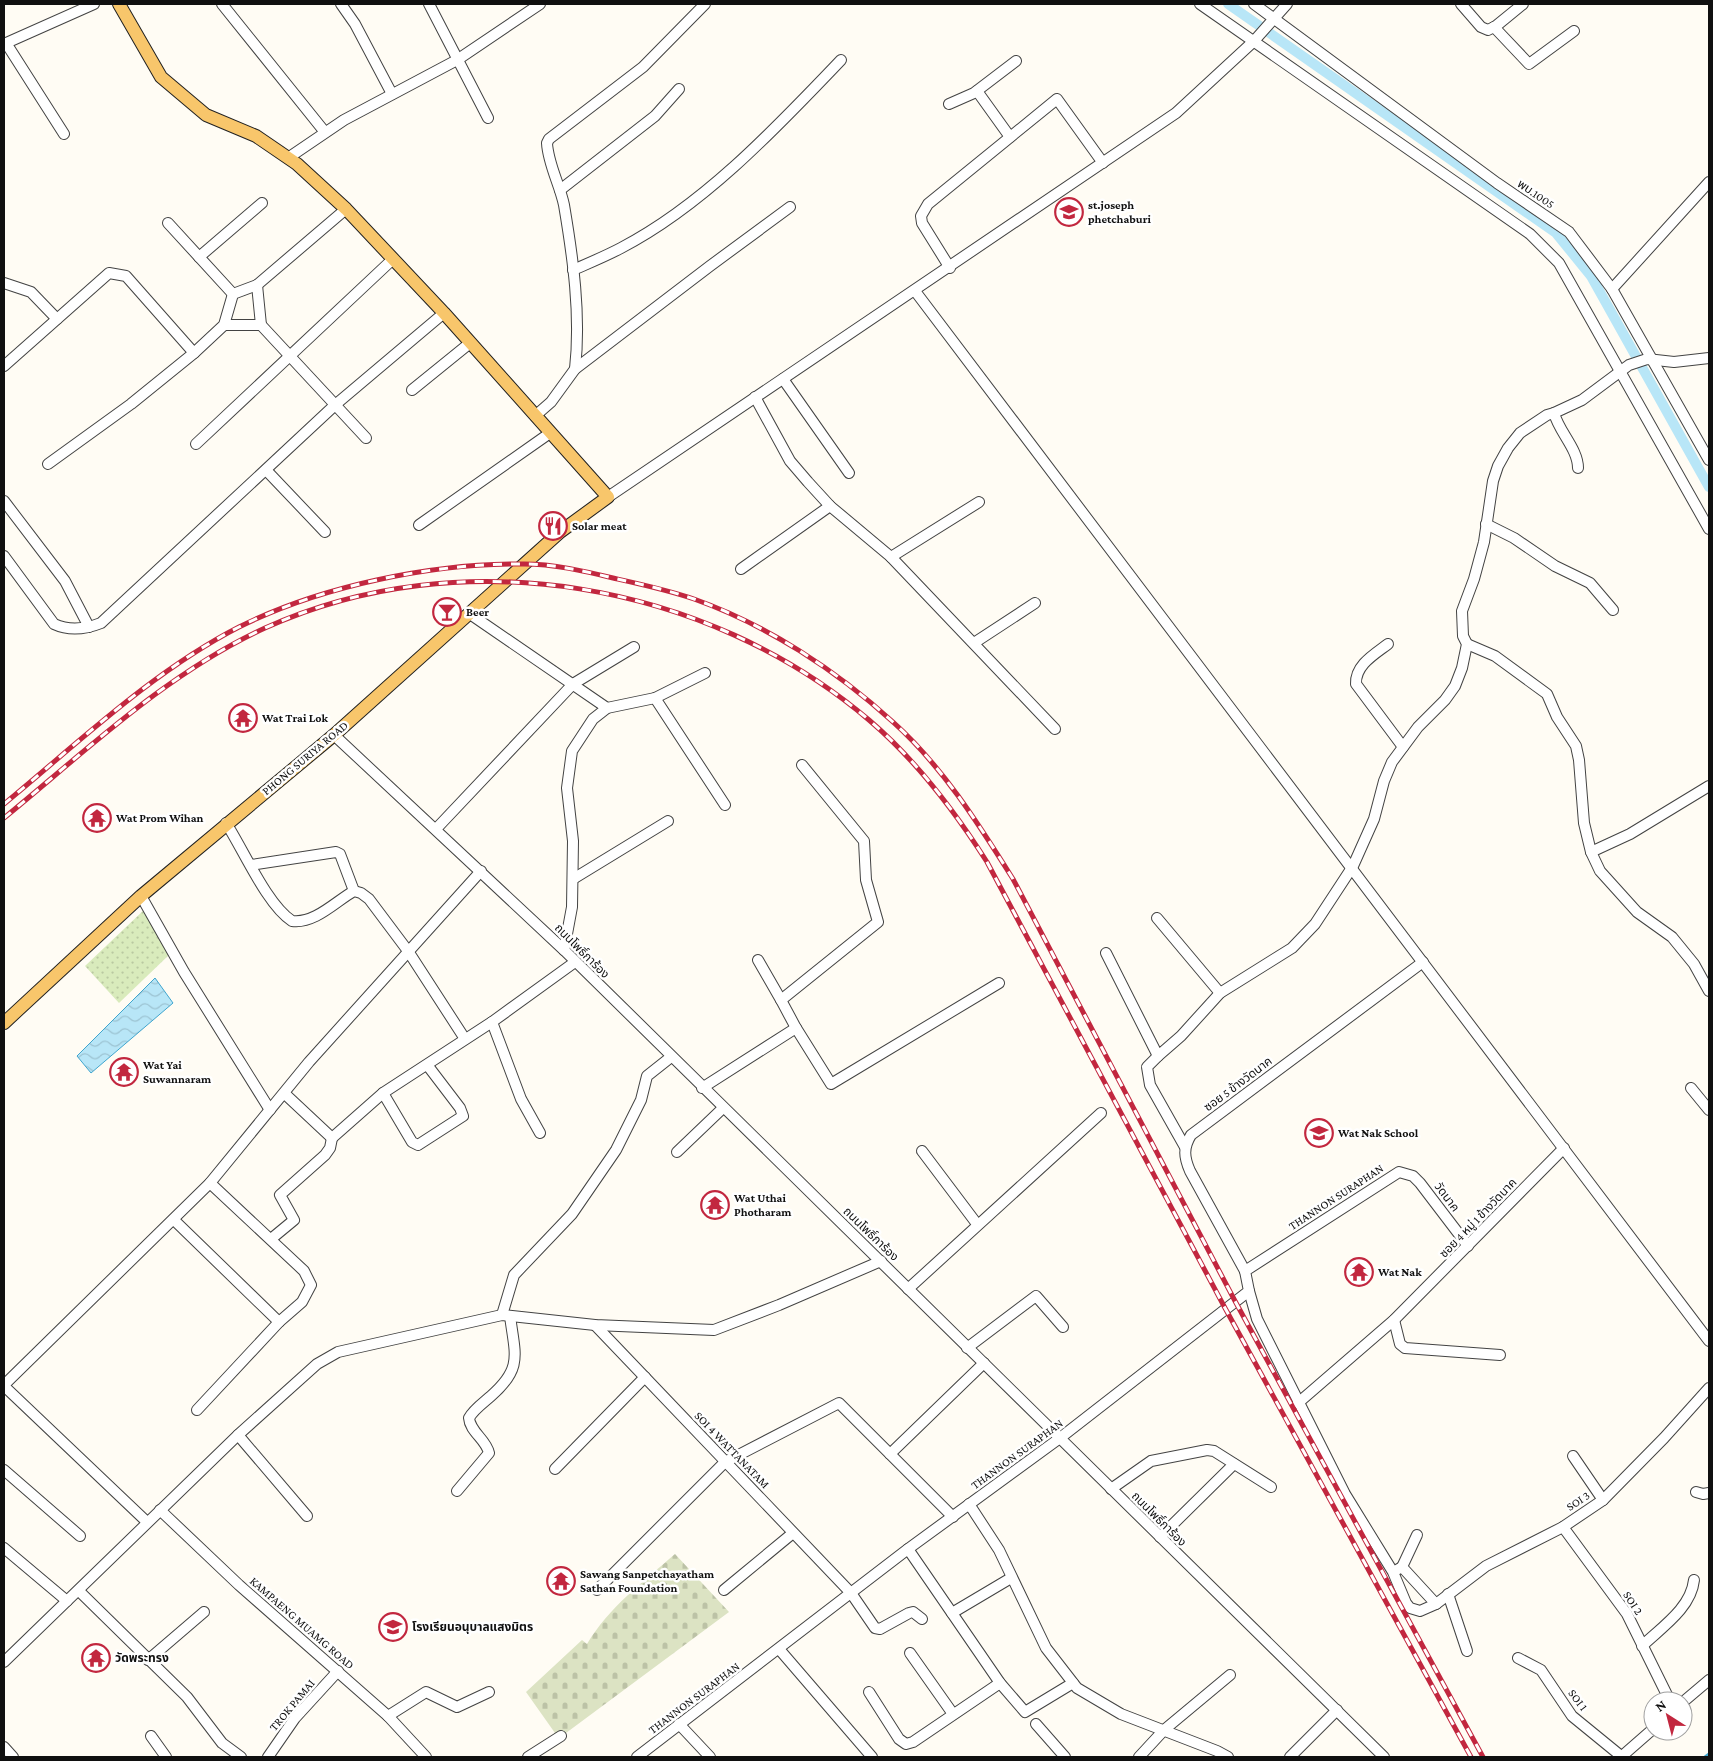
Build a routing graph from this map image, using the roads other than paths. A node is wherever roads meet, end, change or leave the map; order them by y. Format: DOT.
graph roads {
  1 [pos="94,4"];
  2 [pos="119,4"];
  3 [pos="222,4"];
  4 [pos="341,4"];
  5 [pos="429,4"];
  6 [pos="540,4"];
  7 [pos="705,4"];
  8 [pos="1200,4"];
  9 [pos="1254,4"];
  10 [pos="1287,4"];
  11 [pos="1461,4"];
  12 [pos="1523,4"];
  13 [pos="1270,20"];
  14 [pos="1494,27"];
  15 [pos="1574,31"];
  16 [pos="1254,41"];
  17 [pos="5,44"];
  18 [pos="457,60"];
  19 [pos="841,60"];
  20 [pos="1016,61"];
  21 [pos="679,89"];
  22 [pos="977,91"];
  23 [pos="392,94"];
  24 [pos="949,104"];
  25 [pos="488,118"];
  26 [pos="324,132"];
  27 [pos="64,134"];
  28 [pos="1010,137"];
  29 [pos="288,158"];
  30 [pos="1103,163"];
  31 [pos="1709,182"];
  32 [pos="560,190"];
  33 [pos="262,203"];
  34 [pos="790,207"];
  35 [pos="346,209"];
  36 [pos="168,223"];
  37 [pos="199,258"];
  38 [pos="393,260"];
  39 [pos="950,268"];
  40 [pos="573,270"];
  41 [pos="4,283"];
  42 [pos="257,285"];
  43 [pos="1612,290"];
  44 [pos="916,291"];
  45 [pos="233,294"];
  46 [pos="444,313"];
  47 [pos="57,319"];
  48 [pos="260,324"];
  49 [pos="224,325"];
  50 [pos="470,343"];
  51 [pos="194,353"];
  52 [pos="290,357"];
  53 [pos="1709,358"];
  54 [pos="1650,359"];
  55 [pos="4,365"];
  56 [pos="1624,368"];
  57 [pos="576,369"];
  58 [pos="783,379"];
  59 [pos="412,390"];
  60 [pos="756,397"];
  61 [pos="335,405"];
  62 [pos="1554,413"];
  63 [pos="534,416"];
  64 [pos="550,433"];
  65 [pos="366,438"];
  66 [pos="196,444"];
  67 [pos="1709,460"];
  68 [pos="48,464"];
  69 [pos="1578,468"];
  70 [pos="266,470"];
  71 [pos="849,473"];
  72 [pos="608,497"];
  73 [pos="4,501"];
  74 [pos="979,502"];
  75 [pos="830,506"];
  76 [pos="1486,524"];
  77 [pos="419,525"];
  78 [pos="1709,529"];
  79 [pos="325,532"];
  80 [pos="4,556"];
  81 [pos="891,557"];
  82 [pos="741,568"];
  83 [pos="1035,603"];
  84 [pos="1613,610"];
  85 [pos="470,614"];
  86 [pos="89,628"];
  87 [pos="974,643"];
  88 [pos="1388,644"];
  89 [pos="1467,644"];
  90 [pos="634,648"];
  91 [pos="704,673"];
  92 [pos="572,684"];
  93 [pos="655,698"];
  94 [pos="607,708"];
  95 [pos="1055,729"];
  96 [pos="334,735"];
  97 [pos="1403,746"];
  98 [pos="802,765"];
  99 [pos="1709,786"];
  100 [pos="725,805"];
  101 [pos="668,821"];
  102 [pos="226,823"];
  103 [pos="436,829"];
  104 [pos="1591,852"];
  105 [pos="251,865"];
  106 [pos="1352,868"];
  107 [pos="481,871"];
  108 [pos="573,880"];
  109 [pos="354,891"];
  110 [pos="141,896"];
  111 [pos="1157,918"];
  112 [pos="564,950"];
  113 [pos="408,951"];
  114 [pos="1106,954"];
  115 [pos="758,960"];
  116 [pos="575,962"];
  117 [pos="1423,962"];
  118 [pos="998,983"];
  119 [pos="1709,991"];
  120 [pos="1220,993"];
  121 [pos="781,1000"];
  122 [pos="492,1022"];
  123 [pos="4,1023"];
  124 [pos="796,1028"];
  125 [pos="465,1039"];
  126 [pos="1158,1056"];
  127 [pos="671,1057"];
  128 [pos="428,1066"];
  129 [pos="702,1088"];
  130 [pos="1691,1088"];
  131 [pos="383,1093"];
  132 [pos="285,1094"];
  133 [pos="723,1108"];
  134 [pos="270,1110"];
  135 [pos="1709,1110"];
  136 [pos="1101,1113"];
  137 [pos="540,1133"];
  138 [pos="332,1138"];
  139 [pos="1185,1147"];
  140 [pos="1564,1148"];
  141 [pos="922,1151"];
  142 [pos="676,1152"];
  143 [pos="1399,1172"];
  144 [pos="210,1183"];
  145 [pos="174,1220"];
  146 [pos="978,1224"];
  147 [pos="271,1239"];
  148 [pos="1468,1246"];
  149 [pos="881,1261"];
  150 [pos="1245,1272"];
  151 [pos="908,1289"];
  152 [pos="1249,1291"];
  153 [pos="506,1315"];
  154 [pos="1394,1320"];
  155 [pos="279,1322"];
  156 [pos="595,1325"];
  157 [pos="1063,1327"];
  158 [pos="1708,1337"];
  159 [pos="967,1348"];
  160 [pos="1500,1356"];
  161 [pos="984,1363"];
  162 [pos="645,1377"];
  163 [pos="4,1386"];
  164 [pos="1709,1388"];
  165 [pos="1298,1404"];
  166 [pos="197,1410"];
  167 [pos="238,1435"];
  168 [pos="1060,1438"];
  169 [pos="890,1454"];
  170 [pos="1573,1456"];
  171 [pos="725,1462"];
  172 [pos="1234,1464"];
  173 [pos="555,1468"];
  174 [pos="4,1470"];
  175 [pos="1271,1487"];
  176 [pos="1112,1489"];
  177 [pos="457,1492"];
  178 [pos="1696,1492"];
  179 [pos="1709,1493"];
  180 [pos="1603,1500"];
  181 [pos="969,1504"];
  182 [pos="160,1510"];
  183 [pos="307,1516"];
  184 [pos="953,1517"];
  185 [pos="147,1522"];
  186 [pos="1563,1527"];
  187 [pos="793,1533"];
  188 [pos="80,1536"];
  189 [pos="1417,1536"];
  190 [pos="1160,1537"];
  191 [pos="4,1548"];
  192 [pos="908,1549"];
  193 [pos="1398,1570"];
  194 [pos="1011,1578"];
  195 [pos="1694,1580"];
  196 [pos="597,1590"];
  197 [pos="724,1590"];
  198 [pos="78,1591"];
  199 [pos="851,1593"];
  200 [pos="1448,1594"];
  201 [pos="67,1601"];
  202 [pos="1436,1604"];
  203 [pos="204,1612"];
  204 [pos="952,1613"];
  205 [pos="922,1619"];
  206 [pos="1642,1646"];
  207 [pos="779,1649"];
  208 [pos="1467,1651"];
  209 [pos="910,1653"];
  210 [pos="1518,1658"];
  211 [pos="148,1660"];
  212 [pos="4,1662"];
  213 [pos="338,1671"];
  214 [pos="1230,1675"];
  215 [pos="1709,1680"];
  216 [pos="1000,1683"];
  217 [pos="1073,1683"];
  218 [pos="1665,1691"];
  219 [pos="489,1692"];
  220 [pos="868,1692"];
  221 [pos="1693,1694"];
  222 [pos="1337,1710"];
  223 [pos="953,1714"];
  224 [pos="388,1716"];
  225 [pos="679,1724"];
  226 [pos="1036,1724"];
  227 [pos="1164,1730"];
  228 [pos="151,1736"];
  229 [pos="561,1736"];
  230 [pos="1643,1738"];
  231 [pos="4,1747"];
  232 [pos="14,1757"];
  233 [pos="166,1757"];
  234 [pos="241,1757"];
  235 [pos="268,1757"];
  236 [pos="426,1757"];
  237 [pos="528,1757"];
  238 [pos="636,1757"];
  239 [pos="710,1757"];
  240 [pos="872,1757"];
  241 [pos="1065,1757"];
  242 [pos="1139,1757"];
  243 [pos="1228,1757"];
  244 [pos="1290,1757"];
  245 [pos="1384,1757"];
  246 [pos="1621,1757"];
  1 -- 17 [label="street"];
  2 -- 29 [label="main road"];
  3 -- 26 [label="street"];
  4 -- 23 [label="street"];
  5 -- 18 [label="street"];
  6 -- 18 [label="street"];
  7 -- 32 [label="street"];
  8 -- 16 [label="street"];
  9 -- 13 [label="street, พบ.1005"];
  10 -- 13 [label="street"];
  11 -- 14 [label="street"];
  12 -- 14 [label="street"];
  13 -- 16 [label="street"];
  13 -- 43 [label="street, พบ.1005"];
  14 -- 15 [label="street"];
  16 -- 30 [label="street"];
  16 -- 56 [label="street"];
  17 -- 27 [label="street"];
  18 -- 23 [label="street"];
  18 -- 25 [label="street"];
  19 -- 40 [label="street"];
  20 -- 22 [label="street"];
  21 -- 32 [label="street"];
  22 -- 24 [label="street"];
  22 -- 28 [label="street"];
  23 -- 26 [label="street"];
  26 -- 29 [label="street"];
  28 -- 30 [label="street"];
  28 -- 39 [label="street"];
  29 -- 35 [label="main road"];
  30 -- 39 [label="street"];
  31 -- 43 [label="street"];
  32 -- 40 [label="street"];
  33 -- 37 [label="street"];
  34 -- 57 [label="street"];
  35 -- 38 [label="main road"];
  35 -- 42 [label="street"];
  36 -- 37 [label="street"];
  37 -- 45 [label="street"];
  38 -- 46 [label="main road"];
  38 -- 52 [label="street"];
  39 -- 44 [label="street"];
  40 -- 57 [label="street"];
  41 -- 47 [label="street"];
  42 -- 45 [label="street"];
  42 -- 48 [label="street"];
  43 -- 54 [label="street, พบ.1005"];
  44 -- 58 [label="street"];
  44 -- 106 [label="street"];
  45 -- 49 [label="street"];
  46 -- 50 [label="main road"];
  46 -- 61 [label="street"];
  47 -- 51 [label="street"];
  47 -- 55 [label="street"];
  48 -- 49 [label="street"];
  48 -- 52 [label="street"];
  49 -- 51 [label="street"];
  50 -- 59 [label="street"];
  50 -- 63 [label="main road"];
  51 -- 68 [label="street"];
  52 -- 61 [label="street"];
  52 -- 66 [label="street"];
  53 -- 54 [label="street"];
  54 -- 56 [label="street"];
  54 -- 67 [label="street, พบ.1005"];
  56 -- 62 [label="street"];
  56 -- 78 [label="street"];
  57 -- 63 [label="street"];
  58 -- 60 [label="street"];
  58 -- 71 [label="street"];
  60 -- 72 [label="street"];
  60 -- 75 [label="street"];
  61 -- 65 [label="street"];
  61 -- 70 [label="street"];
  62 -- 69 [label="street"];
  62 -- 76 [label="street"];
  63 -- 64 [label="main road"];
  64 -- 72 [label="main road"];
  64 -- 77 [label="street"];
  70 -- 79 [label="street"];
  70 -- 86 [label="street"];
  72 -- 85 [label="main road, PHONG SURIYA ROAD"];
  73 -- 86 [label="street"];
  74 -- 81 [label="street"];
  75 -- 81 [label="street"];
  75 -- 82 [label="street"];
  76 -- 84 [label="street"];
  76 -- 89 [label="street"];
  80 -- 86 [label="street"];
  81 -- 87 [label="street"];
  83 -- 87 [label="street"];
  85 -- 92 [label="street"];
  85 -- 96 [label="main road, PHONG SURIYA ROAD"];
  87 -- 95 [label="street"];
  88 -- 97 [label="street"];
  89 -- 97 [label="street"];
  89 -- 104 [label="street"];
  90 -- 92 [label="street"];
  91 -- 93 [label="street"];
  92 -- 94 [label="street"];
  92 -- 103 [label="street"];
  93 -- 94 [label="street"];
  93 -- 100 [label="street"];
  94 -- 108 [label="street"];
  96 -- 102 [label="main road, PHONG SURIYA ROAD"];
  96 -- 103 [label="street, ถนนโพธิ์การ้อง"];
  97 -- 106 [label="street"];
  98 -- 121 [label="street"];
  99 -- 104 [label="street"];
  101 -- 108 [label="street"];
  102 -- 105 [label="street"];
  102 -- 110 [label="main road, PHONG SURIYA ROAD"];
  103 -- 107 [label="street, ถนนโพธิ์การ้อง"];
  104 -- 119 [label="street"];
  105 -- 109 [label="street"];
  105 -- 109 [label="street"];
  106 -- 117 [label="street"];
  106 -- 120 [label="street"];
  107 -- 112 [label="street, ถนนโพธิ์การ้อง"];
  107 -- 113 [label="street"];
  108 -- 112 [label="street"];
  109 -- 113 [label="street"];
  110 -- 123 [label="main road, PHONG SURIYA ROAD"];
  110 -- 134 [label="street"];
  111 -- 120 [label="street"];
  112 -- 116 [label="street, ถนนโพธิ์การ้อง"];
  113 -- 125 [label="street"];
  113 -- 132 [label="street"];
  114 -- 126 [label="street"];
  115 -- 121 [label="street"];
  116 -- 122 [label="street"];
  116 -- 127 [label="street, ถนนโพธิ์การ้อง"];
  117 -- 139 [label="street, ซอย 5 ข้างวัดนาค"];
  117 -- 140 [label="street"];
  118 -- 124 [label="street"];
  120 -- 126 [label="street"];
  121 -- 124 [label="street"];
  122 -- 125 [label="street"];
  122 -- 137 [label="street"];
  124 -- 129 [label="street"];
  125 -- 128 [label="street"];
  126 -- 139 [label="street"];
  127 -- 129 [label="street, ถนนโพธิ์การ้อง"];
  127 -- 153 [label="street"];
  128 -- 131 [label="street"];
  128 -- 131 [label="street"];
  129 -- 133 [label="street, ถนนโพธิ์การ้อง"];
  130 -- 135 [label="street"];
  131 -- 138 [label="street"];
  132 -- 134 [label="street"];
  132 -- 138 [label="street"];
  133 -- 142 [label="street"];
  133 -- 149 [label="street, ถนนโพธิ์การ้อง"];
  134 -- 144 [label="street"];
  136 -- 146 [label="street"];
  138 -- 147 [label="street"];
  139 -- 150 [label="street"];
  140 -- 148 [label="street, ซอย 4 หมู่ 1 ข้างวัดนาค"];
  140 -- 158 [label="street"];
  141 -- 146 [label="street"];
  143 -- 148 [label="street, วัดนาค"];
  143 -- 150 [label="street, THANNON SURAPHAN"];
  144 -- 145 [label="street"];
  144 -- 147 [label="street"];
  145 -- 155 [label="street"];
  145 -- 163 [label="street"];
  146 -- 151 [label="street"];
  147 -- 155 [label="street"];
  148 -- 154 [label="street, ซอย 4 หมู่ 1 ข้างวัดนาค"];
  149 -- 151 [label="street, ถนนโพธิ์การ้อง"];
  149 -- 156 [label="street"];
  150 -- 152 [label="street"];
  151 -- 159 [label="street, ถนนโพธิ์การ้อง"];
  152 -- 165 [label="street, SOI 3"];
  152 -- 168 [label="street, THANNON SURAPHAN"];
  153 -- 156 [label="street"];
  153 -- 167 [label="street"];
  153 -- 177 [label="street"];
  154 -- 160 [label="street"];
  154 -- 165 [label="street, ซอย 4 หมู่ 1 ข้างวัดนาค"];
  155 -- 166 [label="street"];
  156 -- 162 [label="street, SOI 4 WATTANATAM"];
  157 -- 159 [label="street"];
  159 -- 161 [label="street, ถนนโพธิ์การ้อง"];
  161 -- 168 [label="street, ถนนโพธิ์การ้อง"];
  161 -- 169 [label="street"];
  162 -- 171 [label="street, SOI 4 WATTANATAM"];
  162 -- 173 [label="street"];
  163 -- 185 [label="street"];
  164 -- 180 [label="street, SOI 3"];
  165 -- 193 [label="street, SOI 3"];
  167 -- 182 [label="street"];
  167 -- 183 [label="street"];
  168 -- 176 [label="street, ถนนโพธิ์การ้อง"];
  168 -- 181 [label="street, THANNON SURAPHAN"];
  169 -- 171 [label="street"];
  169 -- 184 [label="street"];
  170 -- 180 [label="street"];
  171 -- 187 [label="street, SOI 4 WATTANATAM"];
  171 -- 196 [label="street"];
  172 -- 175 [label="street"];
  172 -- 176 [label="street"];
  172 -- 190 [label="street"];
  174 -- 188 [label="street"];
  176 -- 190 [label="street, ถนนโพธิ์การ้อง"];
  178 -- 179 [label="street"];
  180 -- 186 [label="street, SOI 3"];
  181 -- 184 [label="street, THANNON SURAPHAN"];
  181 -- 194 [label="street"];
  182 -- 185 [label="street"];
  182 -- 213 [label="street, KAMPAENG MUAMG ROAD"];
  184 -- 192 [label="street, THANNON SURAPHAN"];
  185 -- 198 [label="street"];
  186 -- 200 [label="street, SOI 3"];
  186 -- 206 [label="street, SOI 2"];
  187 -- 197 [label="street"];
  187 -- 199 [label="street, SOI 4 WATTANATAM"];
  189 -- 193 [label="street"];
  190 -- 222 [label="street, ถนนโพธิ์การ้อง"];
  191 -- 201 [label="street"];
  192 -- 199 [label="street, THANNON SURAPHAN"];
  192 -- 204 [label="street"];
  193 -- 202 [label="street, SOI 3"];
  193 -- 202 [label="street, SOI 3"];
  194 -- 204 [label="street"];
  194 -- 217 [label="street"];
  195 -- 206 [label="street"];
  198 -- 201 [label="street"];
  198 -- 211 [label="street"];
  199 -- 205 [label="street, SOI 4 WATTANATAM"];
  199 -- 207 [label="street, THANNON SURAPHAN"];
  200 -- 202 [label="street, SOI 3"];
  200 -- 208 [label="street"];
  201 -- 212 [label="street"];
  203 -- 211 [label="street"];
  204 -- 216 [label="street"];
  206 -- 218 [label="street, SOI 2"];
  207 -- 225 [label="street, THANNON SURAPHAN"];
  207 -- 240 [label="street"];
  209 -- 223 [label="street"];
  210 -- 246 [label="street, SOI 1"];
  211 -- 234 [label="street"];
  213 -- 224 [label="street, KAMPAENG MUAMG ROAD"];
  213 -- 235 [label="street, TROK PAMAI"];
  214 -- 227 [label="street"];
  215 -- 221 [label="street"];
  216 -- 217 [label="street"];
  216 -- 223 [label="street"];
  217 -- 227 [label="street"];
  219 -- 224 [label="street"];
  220 -- 223 [label="street"];
  222 -- 244 [label="street"];
  222 -- 245 [label="street, ถนนโพธิ์การ้อง"];
  224 -- 236 [label="street, KAMPAENG MUAMG ROAD"];
  225 -- 238 [label="street, THANNON SURAPHAN"];
  225 -- 239 [label="street"];
  226 -- 241 [label="street"];
  227 -- 242 [label="street"];
  227 -- 243 [label="street"];
  228 -- 233 [label="street"];
  229 -- 237 [label="street"];
  230 -- 246 [label="street"];
  231 -- 232 [label="street"];
}
